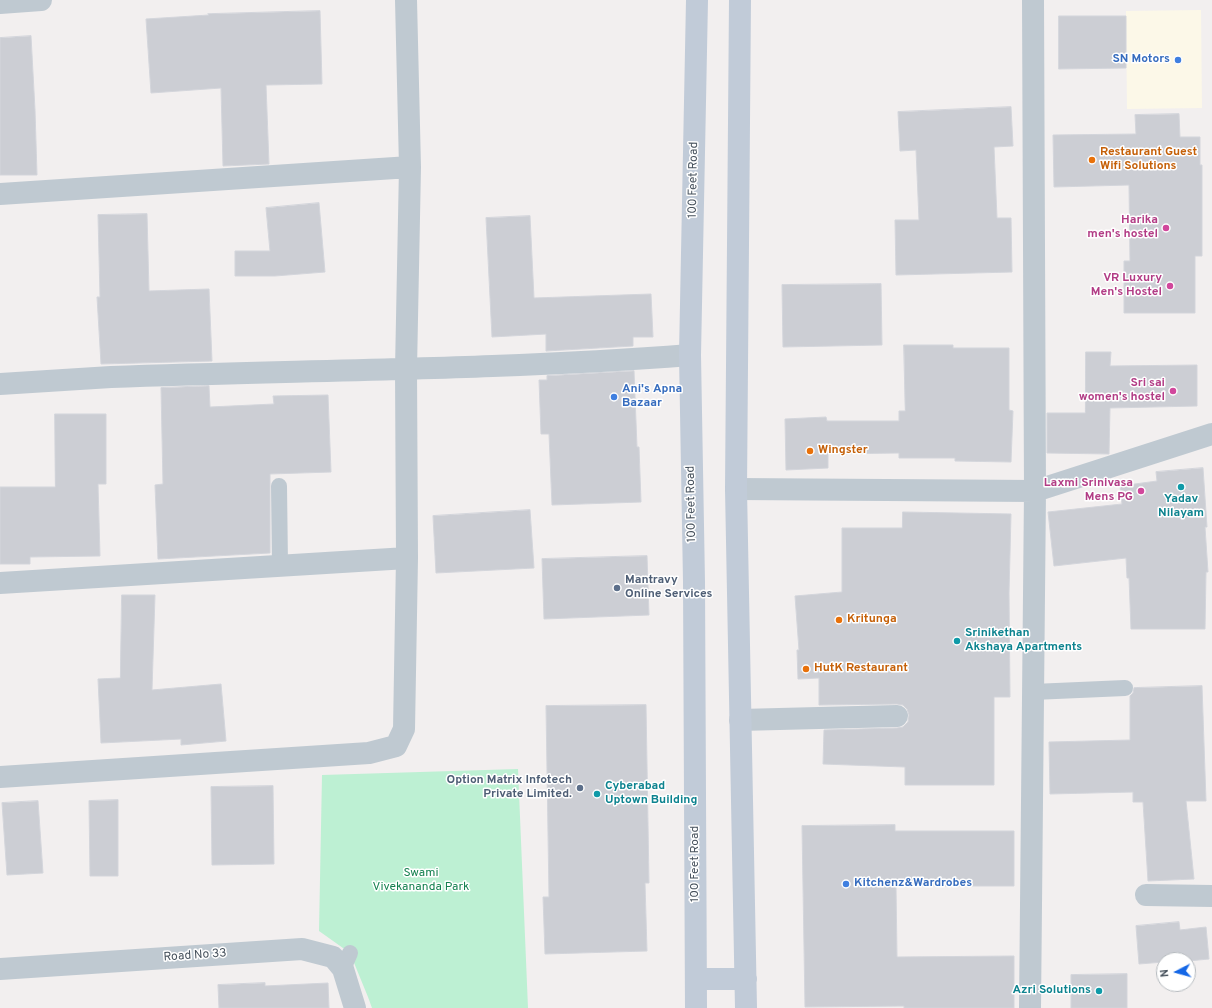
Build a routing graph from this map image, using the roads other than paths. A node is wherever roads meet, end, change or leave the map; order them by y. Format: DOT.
graph roads {
  1 [pos="41,0"];
  2 [pos="406,0"];
  3 [pos="697,0"];
  4 [pos="740,0"];
  5 [pos="1033,0"];
  6 [pos="12,1"];
  7 [pos="410,168"];
  8 [pos="0,194"];
  9 [pos="690,354"];
  10 [pos="406,369"];
  11 [pos="0,384"];
  12 [pos="1212,434"];
  13 [pos="279,486"];
  14 [pos="736,489"];
  15 [pos="1034,490"];
  16 [pos="406,558"];
  17 [pos="280,565"];
  18 [pos="0,583"];
  19 [pos="1125,688"];
  20 [pos="1033,692"];
  21 [pos="897,716"];
  22 [pos="740,720"];
  23 [pos="0,777"];
  24 [pos="1146,895"];
  25 [pos="1212,896"];
  26 [pos="0,969"];
  27 [pos="746,979"];
  28 [pos="696,980"];
  29 [pos="355,1008"];
  30 [pos="696,1008"];
  31 [pos="746,1008"];
  32 [pos="1030,1008"];
  1 -- 6 [label="street"];
  2 -- 7 [label="street"];
  3 -- 9 [label="main road, 100 Feet Road"];
  4 -- 14 [label="main road"];
  5 -- 15 [label="street"];
  7 -- 8 [label="street"];
  7 -- 10 [label="street"];
  9 -- 10 [label="street"];
  9 -- 28 [label="main road, 100 Feet Road"];
  10 -- 11 [label="street"];
  10 -- 16 [label="street"];
  12 -- 15 [label="street"];
  13 -- 17 [label="lane"];
  14 -- 15 [label="street"];
  14 -- 22 [label="main road"];
  15 -- 20 [label="street"];
  16 -- 17 [label="street"];
  16 -- 23 [label="street"];
  17 -- 18 [label="street"];
  19 -- 20 [label="lane"];
  20 -- 32 [label="street"];
  21 -- 22 [label="street"];
  22 -- 27 [label="main road"];
  24 -- 25 [label="street"];
  26 -- 29 [label="street, Road No 33"];
  27 -- 28 [label="main road"];
  27 -- 31 [label="main road"];
  28 -- 30 [label="main road, 100 Feet Road"];
}
